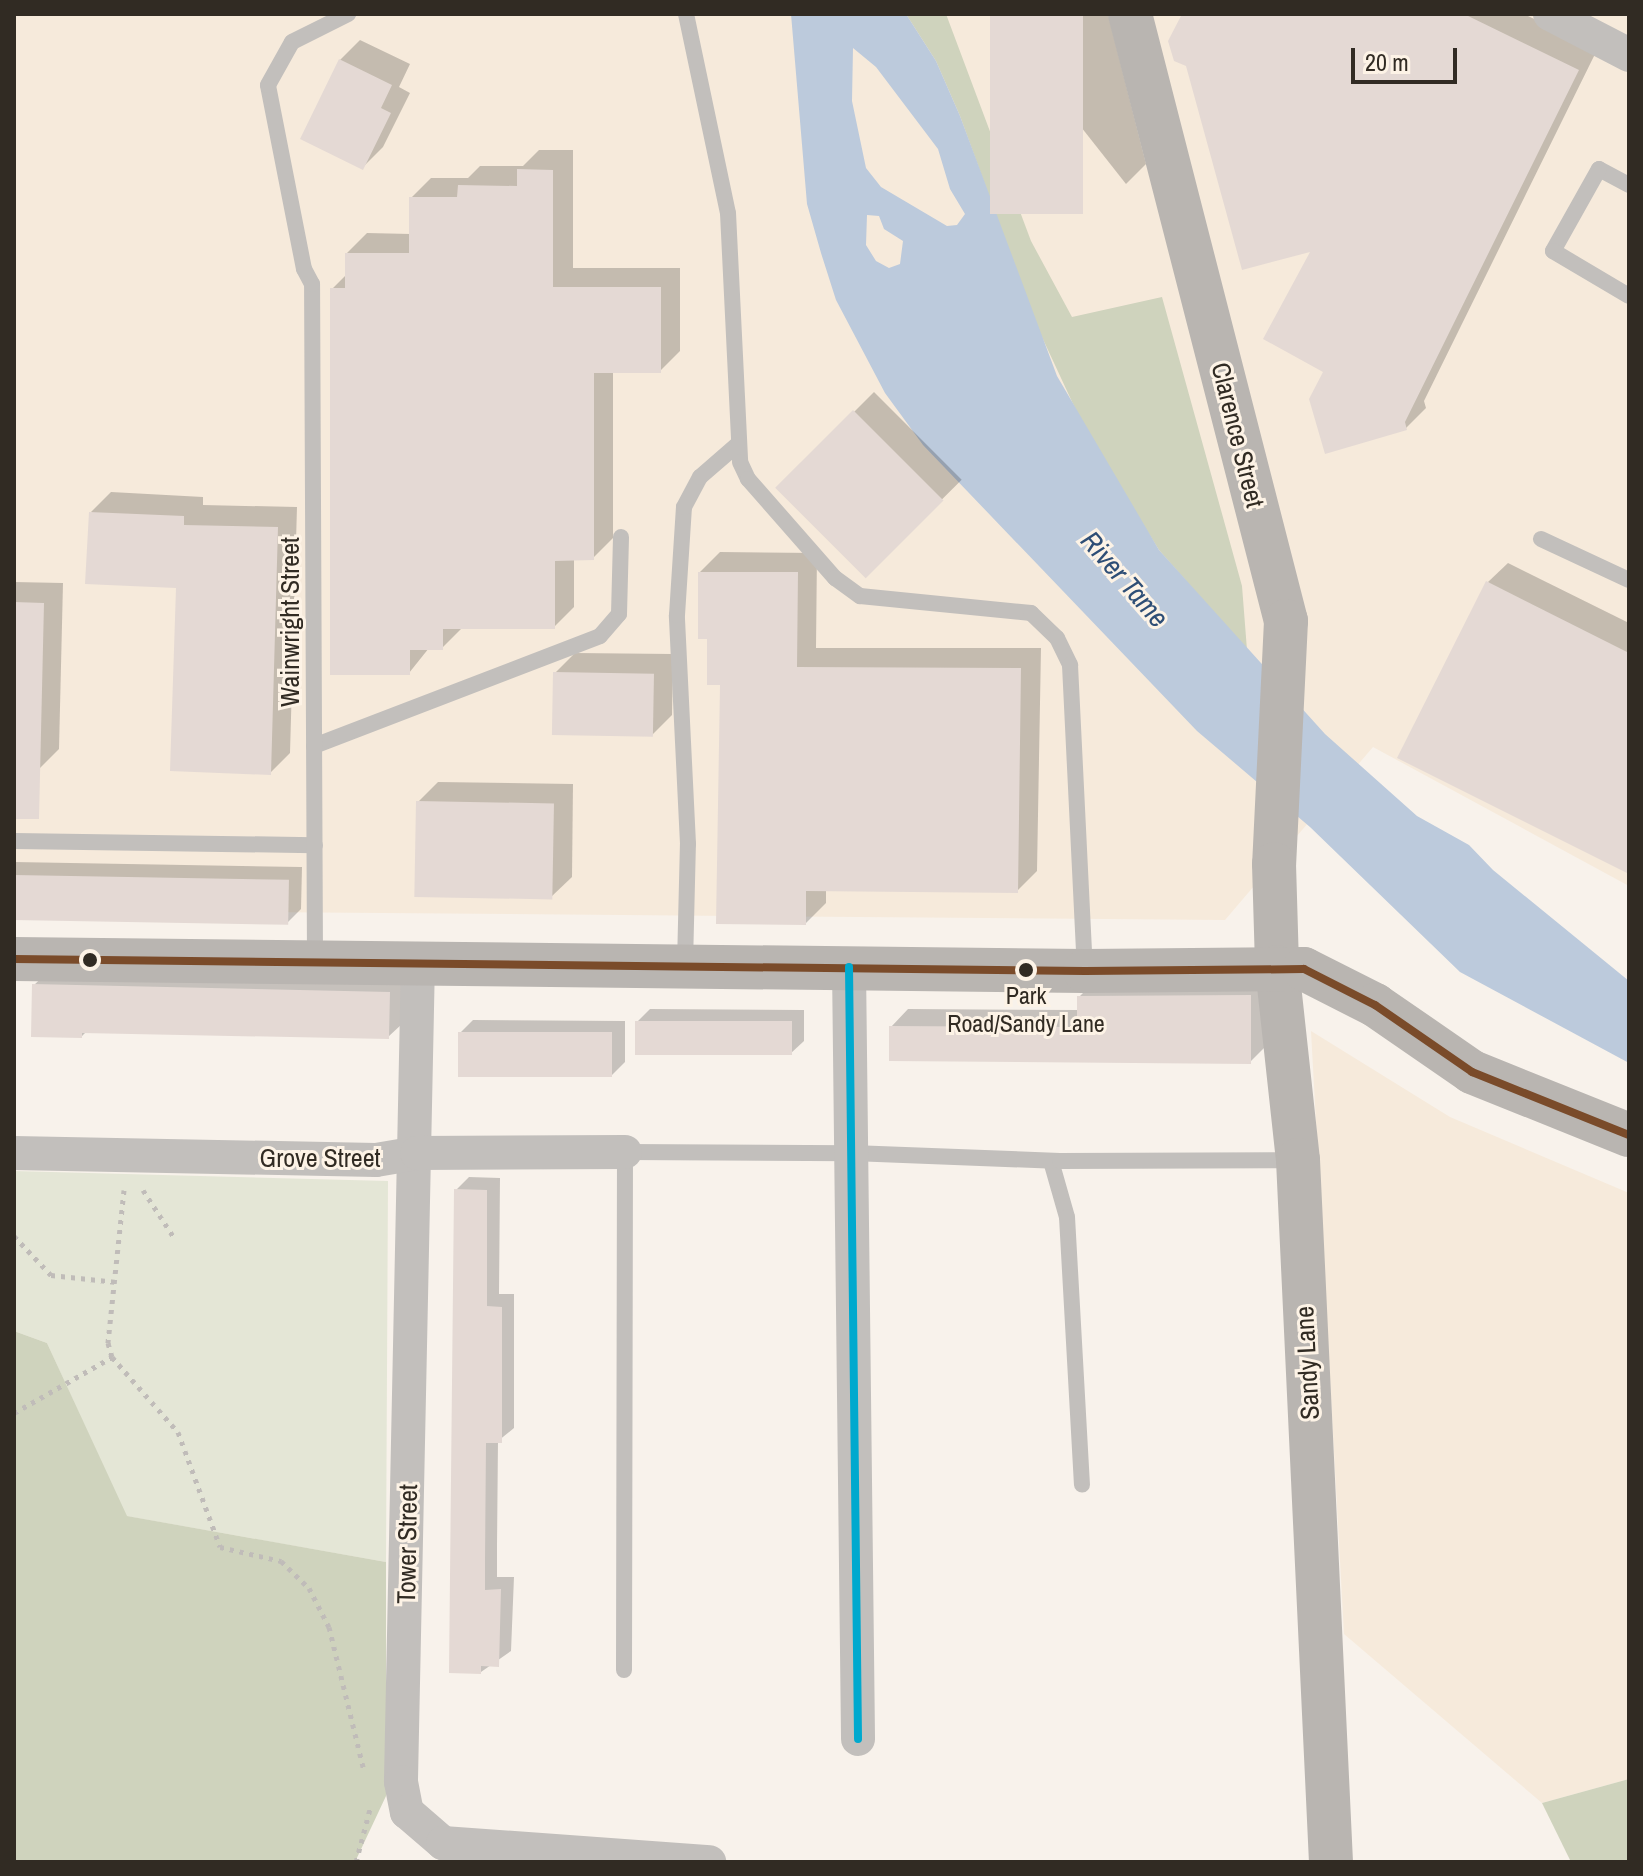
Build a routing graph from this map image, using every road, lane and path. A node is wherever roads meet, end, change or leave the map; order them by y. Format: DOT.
graph roads {
  1 [pos="348,14"];
  2 [pos="686,14"];
  3 [pos="1130,14"];
  4 [pos="1550,14"];
  5 [pos="1629,55"];
  6 [pos="1629,185"];
  7 [pos="1629,296"];
  8 [pos="737,445"];
  9 [pos="621,537"];
  10 [pos="1541,539"];
  11 [pos="1629,580"];
  12 [pos="314,746"];
  13 [pos="14,841"];
  14 [pos="315,845"];
  15 [pos="1274,864"];
  16 [pos="14,959"];
  17 [pos="315,959"];
  18 [pos="418,961"];
  19 [pos="685,965"];
  20 [pos="849,967"];
  21 [pos="1277,967"];
  22 [pos="1085,971"];
  23 [pos="1629,1135"];
  24 [pos="625,1152"];
  25 [pos="14,1153"];
  26 [pos="417,1153"];
  27 [pos="852,1153"];
  28 [pos="1298,1160"];
  29 [pos="1051,1161"];
  30 [pos="137,1181"];
  31 [pos="130,1186"];
  32 [pos="14,1236"];
  33 [pos="175,1239"];
  34 [pos="117,1282"];
  35 [pos="112,1357"];
  36 [pos="14,1413"];
  37 [pos="1082,1485"];
  38 [pos="624,1670"];
  39 [pos="858,1739"];
  40 [pos="369,1788"];
  41 [pos="709,1862"];
  42 [pos="1331,1862"];
  1 -- 12 [label="lane, Wainwright Street"];
  2 -- 8 [label="lane"];
  3 -- 15 [label="main road, Clarence Street"];
  4 -- 5 [label="street"];
  6 -- 7 [label="lane"];
  8 -- 19 [label="lane"];
  8 -- 22 [label="lane"];
  9 -- 12 [label="lane"];
  10 -- 11 [label="lane"];
  12 -- 14 [label="lane, Wainwright Street"];
  13 -- 14 [label="lane"];
  14 -- 17 [label="lane, Wainwright Street"];
  15 -- 21 [label="main road, Sandy Lane"];
  16 -- 17 [label="main road"];
  17 -- 18 [label="main road"];
  18 -- 19 [label="main road"];
  18 -- 26 [label="street, Tower Street"];
  19 -- 20 [label="main road"];
  20 -- 22 [label="main road"];
  20 -- 27 [label="street"];
  21 -- 22 [label="main road"];
  21 -- 23 [label="main road"];
  21 -- 28 [label="main road, Sandy Lane"];
  24 -- 26 [label="street, Grove Street"];
  24 -- 27 [label="lane"];
  24 -- 38 [label="lane"];
  25 -- 26 [label="street, Grove Street"];
  26 -- 41 [label="street, Tower Street"];
  27 -- 29 [label="lane"];
  27 -- 39 [label="street"];
  28 -- 29 [label="lane"];
  28 -- 42 [label="main road, Sandy Lane"];
  29 -- 37 [label="lane"];
  30 -- 33 [label="path"];
  31 -- 34 [label="path"];
  32 -- 34 [label="path"];
  34 -- 35 [label="path"];
  35 -- 36 [label="path"];
  35 -- 40 [label="path"];
}
